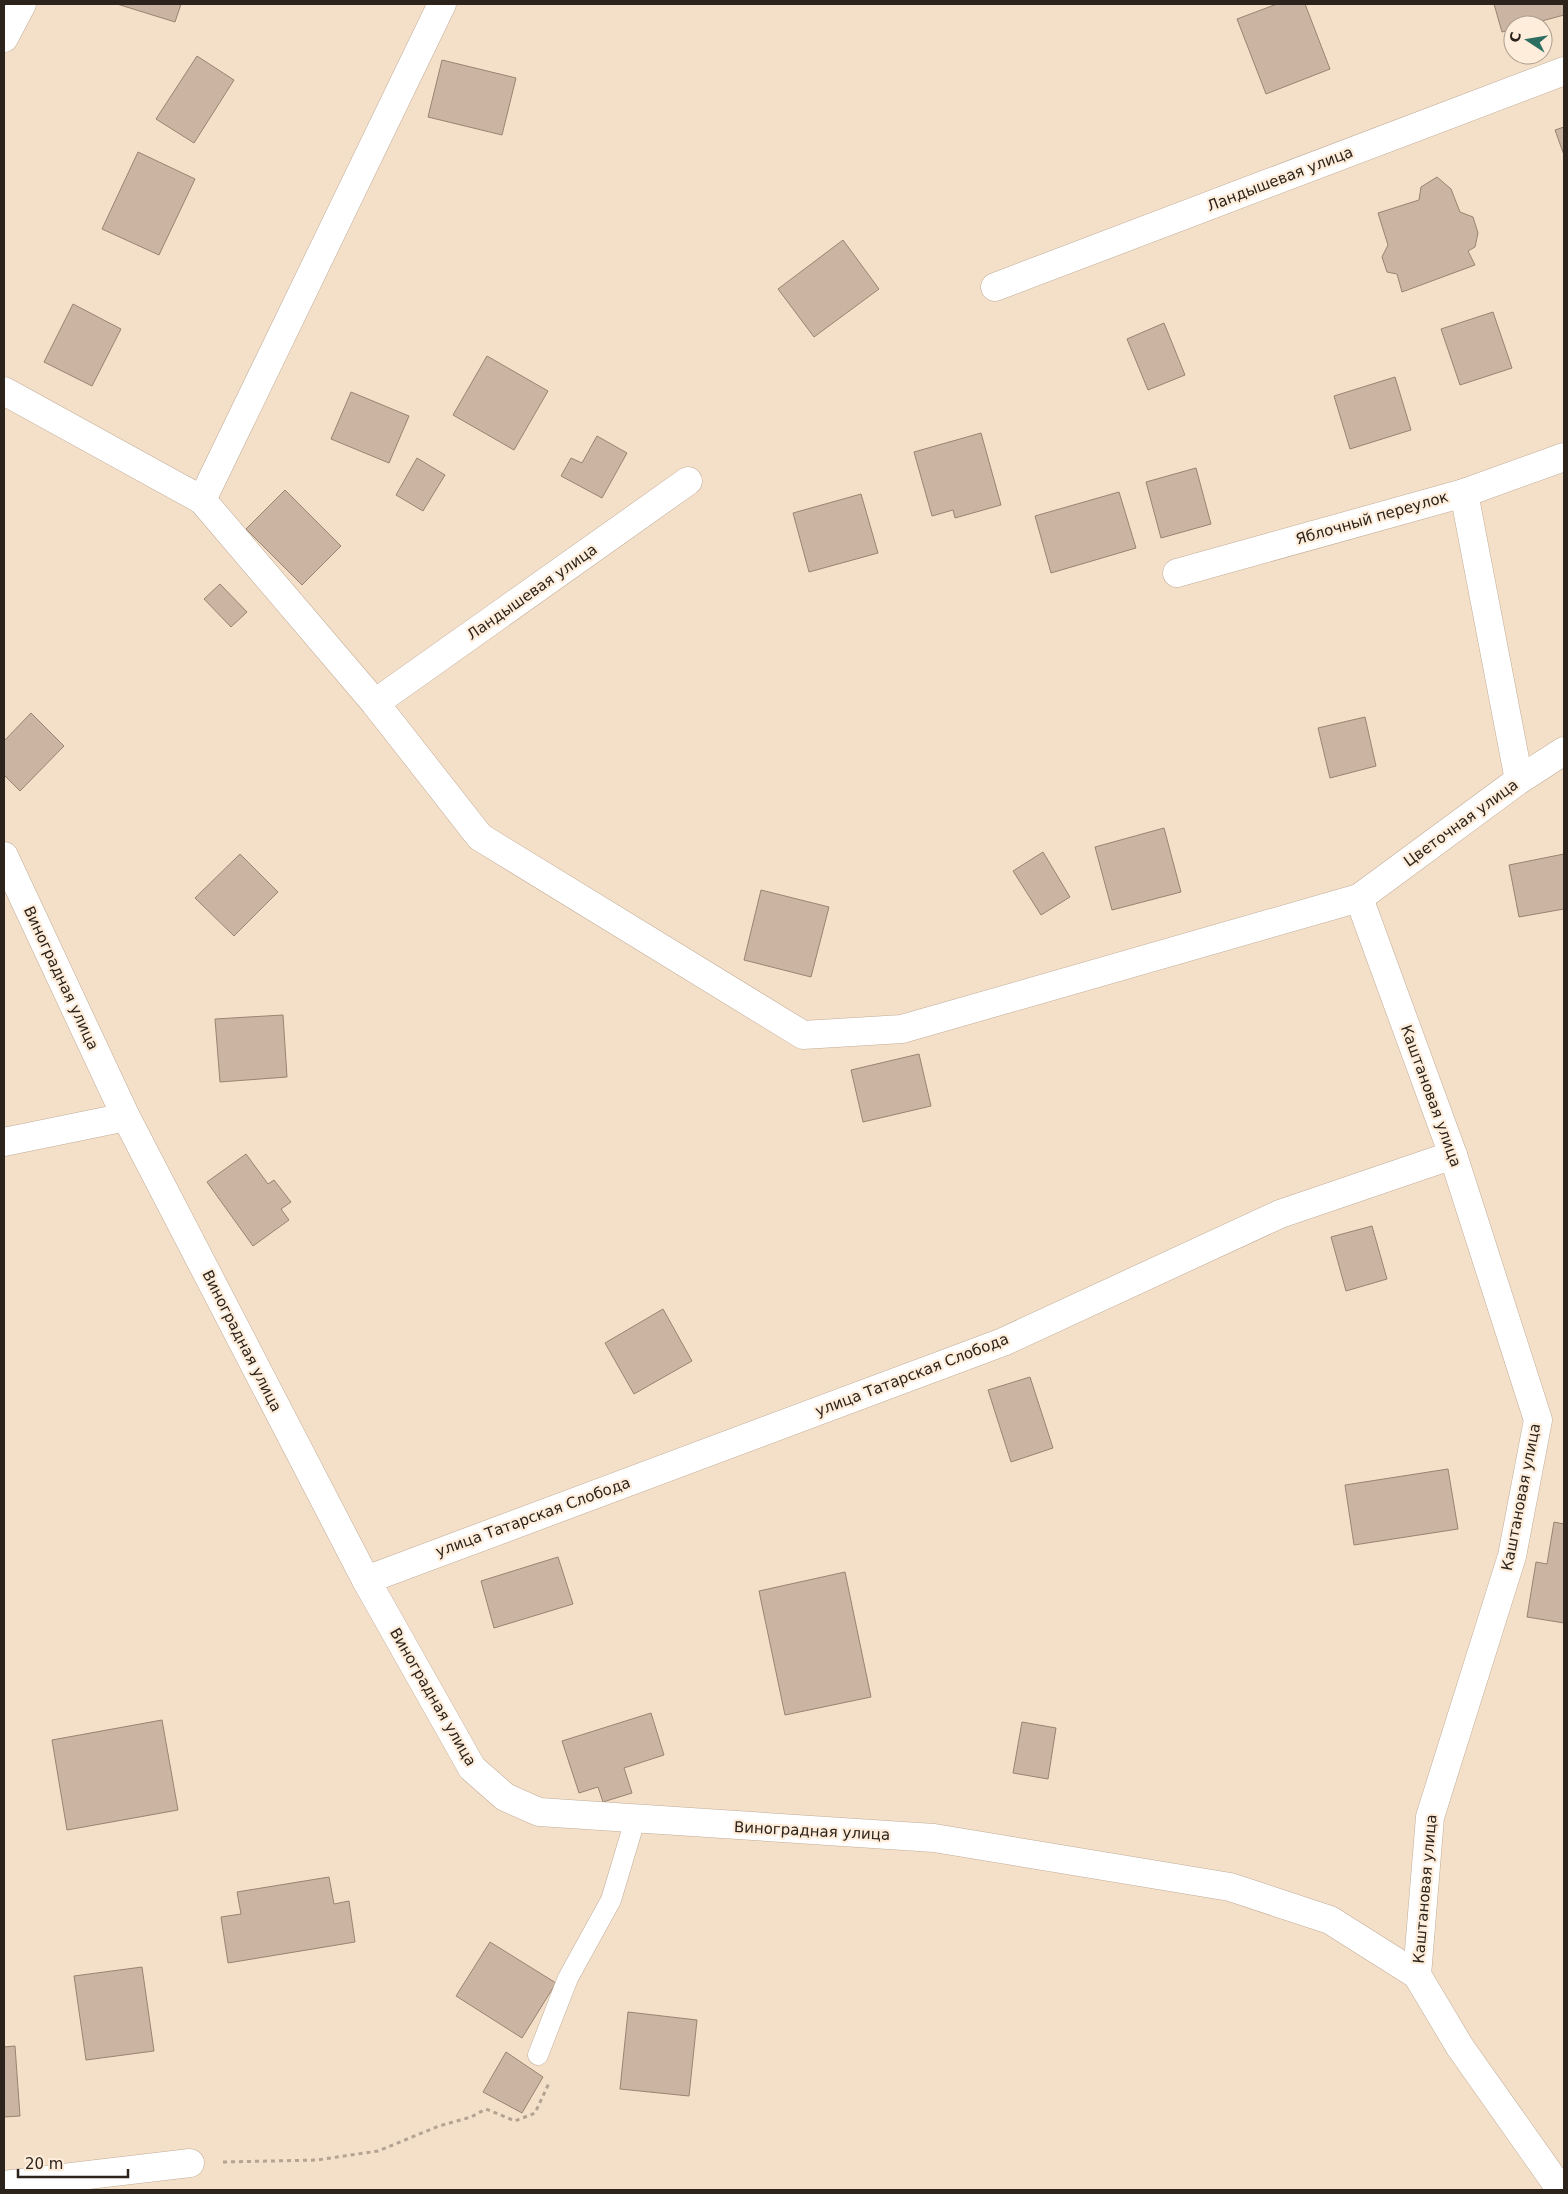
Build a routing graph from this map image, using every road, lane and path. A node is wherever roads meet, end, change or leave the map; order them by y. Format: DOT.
graph roads {
  1 [pos="22,4"];
  2 [pos="442,4"];
  3 [pos="4,38"];
  4 [pos="1564,71"];
  5 [pos="995,287"];
  6 [pos="4,390"];
  7 [pos="1564,457"];
  8 [pos="688,481"];
  9 [pos="1464,493"];
  10 [pos="202,500"];
  11 [pos="1177,573"];
  12 [pos="375,703"];
  13 [pos="1564,751"];
  14 [pos="1519,780"];
  15 [pos="5,860"];
  16 [pos="1359,898"];
  17 [pos="126,1117"];
  18 [pos="4,1142"];
  19 [pos="1453,1154"];
  20 [pos="366,1580"];
  21 [pos="635,1820"];
  22 [pos="1417,1974"];
  23 [pos="538,2055"];
  24 [pos="190,2163"];
  25 [pos="4,2185"];
  26 [pos="1561,2190"];
  1 -- 3 [label="street"];
  2 -- 10 [label="street"];
  4 -- 5 [label="street, Ландышевая улица"];
  6 -- 10 [label="street"];
  7 -- 9 [label="street, Яблочный переулок"];
  8 -- 12 [label="street, Ландышевая улица"];
  9 -- 11 [label="street, Яблочный переулок"];
  9 -- 14 [label="street"];
  10 -- 12 [label="street"];
  12 -- 16 [label="street"];
  13 -- 14 [label="street, Цветочная улица"];
  14 -- 16 [label="street, Цветочная улица"];
  15 -- 17 [label="street, Виноградная улица"];
  16 -- 19 [label="street, Каштановая улица"];
  17 -- 18 [label="street"];
  17 -- 20 [label="street, Виноградная улица"];
  19 -- 20 [label="street, улица Татарская Слобода"];
  19 -- 22 [label="street, Каштановая улица"];
  20 -- 21 [label="street, Виноградная улица"];
  21 -- 22 [label="street, Виноградная улица"];
  21 -- 23 [label="lane"];
  22 -- 26 [label="street, Каштановая улица"];
  23 -- 24 [label="path"];
  24 -- 25 [label="street"];
}
